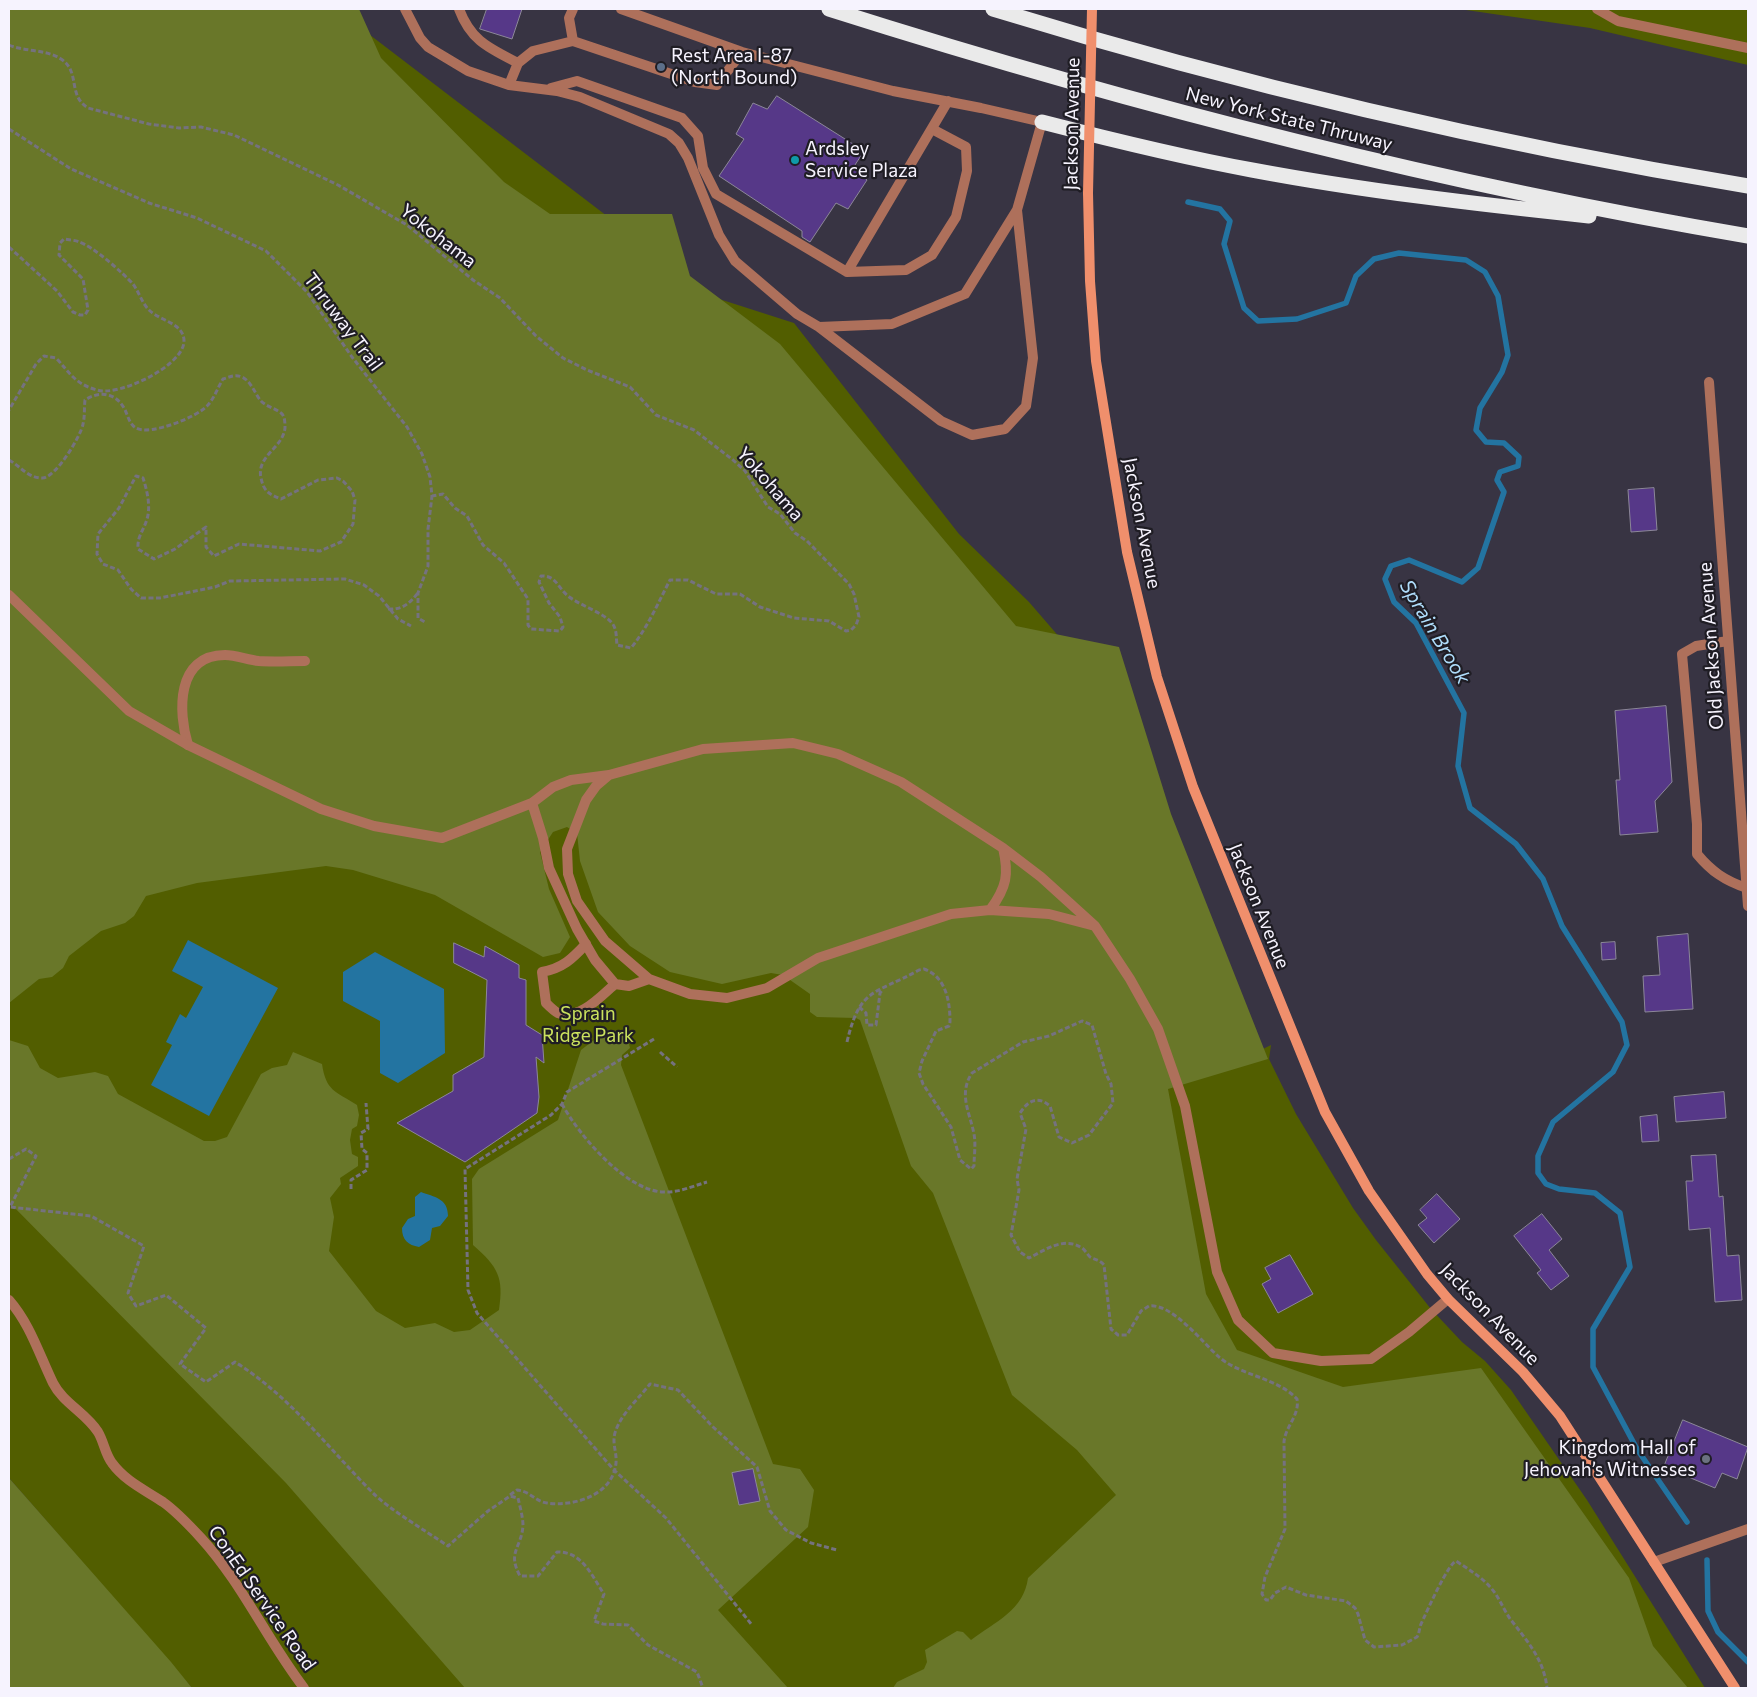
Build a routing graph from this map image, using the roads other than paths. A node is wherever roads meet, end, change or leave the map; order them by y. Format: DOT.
graph roads {
  1 [pos="406,9"];
  2 [pos="459,9"];
  3 [pos="573,9"];
  4 [pos="621,9"];
  5 [pos="829,9"];
  6 [pos="992,9"];
  7 [pos="1092,9"];
  8 [pos="1597,9"];
  9 [pos="574,41"];
  10 [pos="1748,48"];
  11 [pos="742,52"];
  12 [pos="518,63"];
  13 [pos="509,85"];
  14 [pos="545,90"];
  15 [pos="948,101"];
  16 [pos="1042,122"];
  17 [pos="932,129"];
  18 [pos="1748,186"];
  19 [pos="1017,210"];
  20 [pos="1695,227"];
  21 [pos="1748,236"];
  22 [pos="846,272"];
  23 [pos="819,327"];
  24 [pos="1709,382"];
  25 [pos="9,595"];
  26 [pos="1728,642"];
  27 [pos="305,661"];
  28 [pos="188,745"];
  29 [pos="609,775"];
  30 [pos="532,803"];
  31 [pos="1003,848"];
  32 [pos="1747,888"];
  33 [pos="1748,906"];
  34 [pos="990,910"];
  35 [pos="1095,926"];
  36 [pos="586,944"];
  37 [pos="649,979"];
  38 [pos="616,984"];
  39 [pos="1448,1299"];
  40 [pos="9,1300"];
  41 [pos="1748,1529"];
  42 [pos="1654,1562"];
  43 [pos="304,1688"];
  44 [pos="1735,1688"];
  1 -- 13 [label="street"];
  2 -- 12 [label="street"];
  3 -- 9 [label="street"];
  4 -- 11 [label="street"];
  5 -- 20 [label="highway, New York State Thruway"];
  6 -- 18 [label="highway, New York State Thruway"];
  7 -- 39 [label="main road, Jackson Avenue, bridge"];
  8 -- 10 [label="street"];
  9 -- 11 [label="street"];
  9 -- 12 [label="street"];
  11 -- 15 [label="street"];
  12 -- 13 [label="street"];
  13 -- 14 [label="street"];
  14 -- 22 [label="street"];
  14 -- 23 [label="street"];
  15 -- 16 [label="street"];
  15 -- 17 [label="street"];
  16 -- 19 [label="street"];
  16 -- 20 [label="highway"];
  17 -- 22 [label="street"];
  17 -- 22 [label="street"];
  19 -- 23 [label="street"];
  19 -- 23 [label="street"];
  20 -- 21 [label="highway, New York State Thruway"];
  24 -- 26 [label="street, Old Jackson Avenue"];
  25 -- 28 [label="street"];
  26 -- 32 [label="street, Old Jackson Avenue"];
  26 -- 32 [label="street"];
  27 -- 28 [label="street"];
  28 -- 30 [label="street"];
  29 -- 30 [label="street"];
  29 -- 31 [label="street"];
  29 -- 37 [label="street"];
  30 -- 36 [label="street"];
  31 -- 34 [label="street"];
  31 -- 35 [label="street"];
  32 -- 33 [label="street, Old Jackson Avenue"];
  34 -- 35 [label="street"];
  34 -- 37 [label="street"];
  35 -- 39 [label="street"];
  36 -- 38 [label="street"];
  36 -- 38 [label="street"];
  37 -- 38 [label="street"];
  39 -- 42 [label="main road, Jackson Avenue"];
  40 -- 43 [label="street, ConEd Service Road"];
  41 -- 42 [label="street"];
  42 -- 44 [label="main road, Jackson Avenue"];
}
